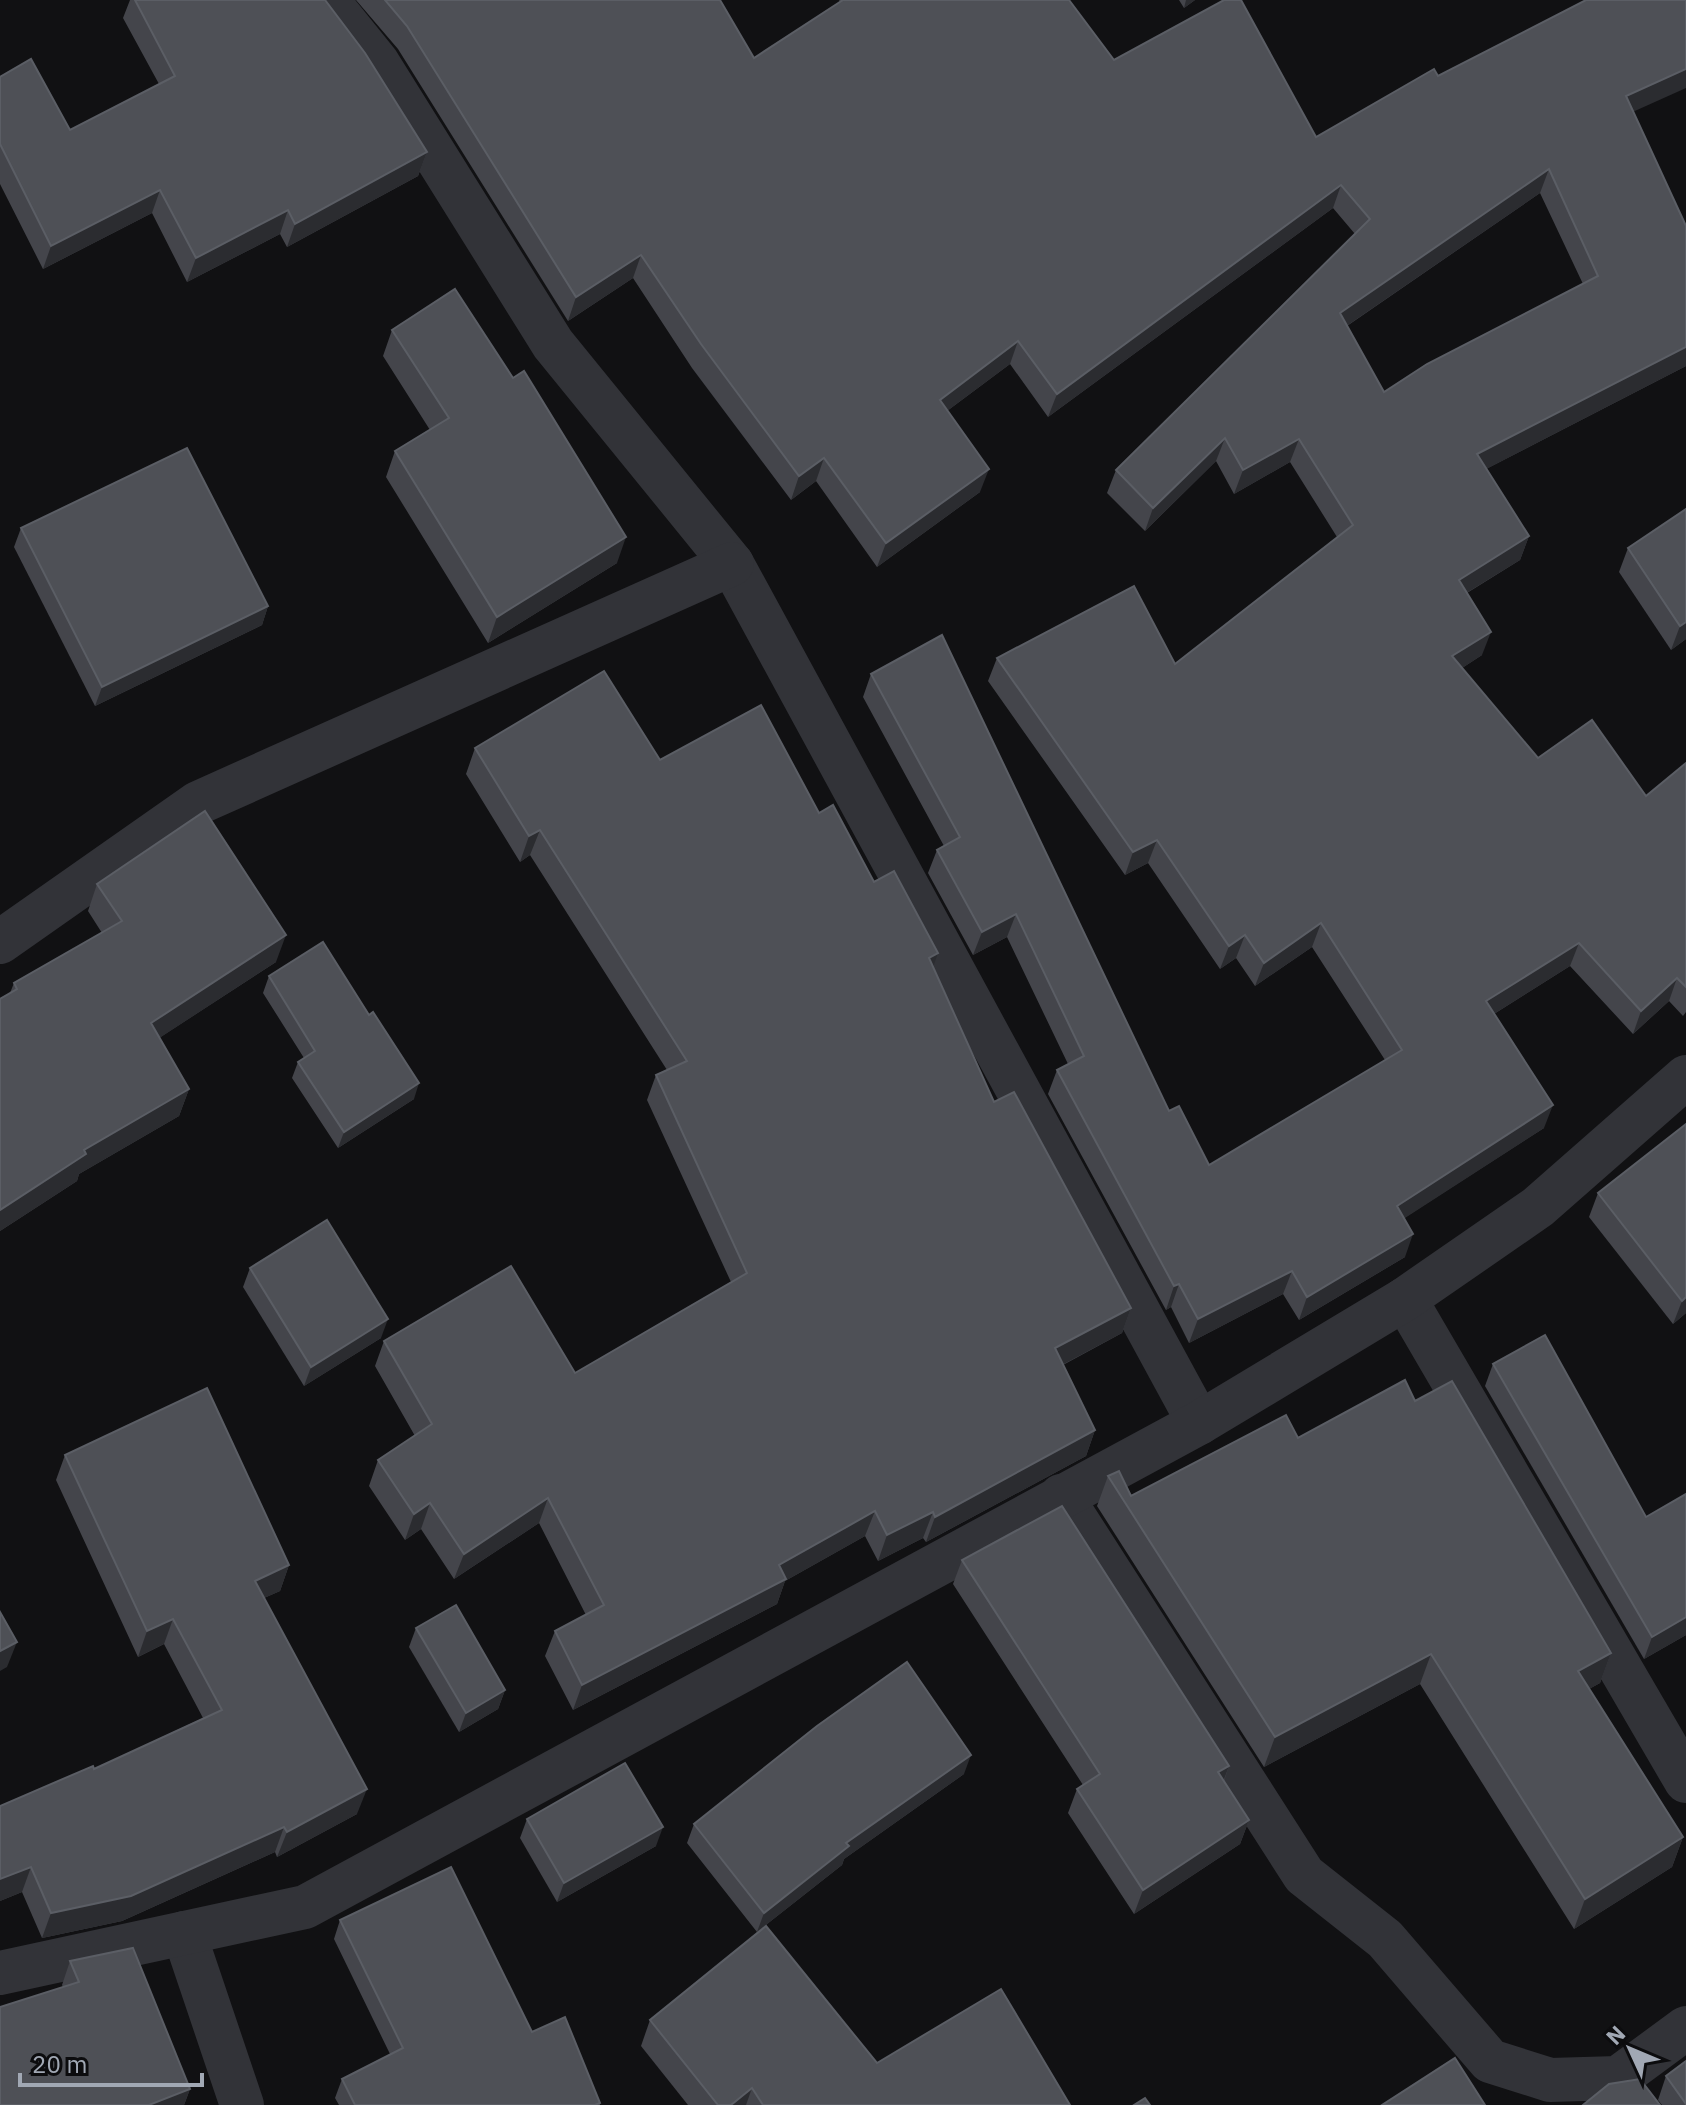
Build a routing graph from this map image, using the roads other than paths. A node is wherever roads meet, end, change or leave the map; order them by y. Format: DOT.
graph roads {
  1 [pos="327,0"];
  2 [pos="732,564"];
  3 [pos="0,942"];
  4 [pos="1686,1077"];
  5 [pos="1405,1299"];
  6 [pos="1199,1423"];
  7 [pos="1061,1496"];
  8 [pos="1686,1781"];
  9 [pos="184,1933"];
  10 [pos="0,1973"];
  11 [pos="1686,2028"];
  12 [pos="242,2105"];
  1 -- 2 [label="street"];
  2 -- 3 [label="street"];
  2 -- 6 [label="street"];
  4 -- 5 [label="street"];
  5 -- 6 [label="street"];
  5 -- 8 [label="street"];
  6 -- 7 [label="street"];
  7 -- 9 [label="street"];
  7 -- 11 [label="street"];
  9 -- 10 [label="street"];
  9 -- 12 [label="street"];
}
